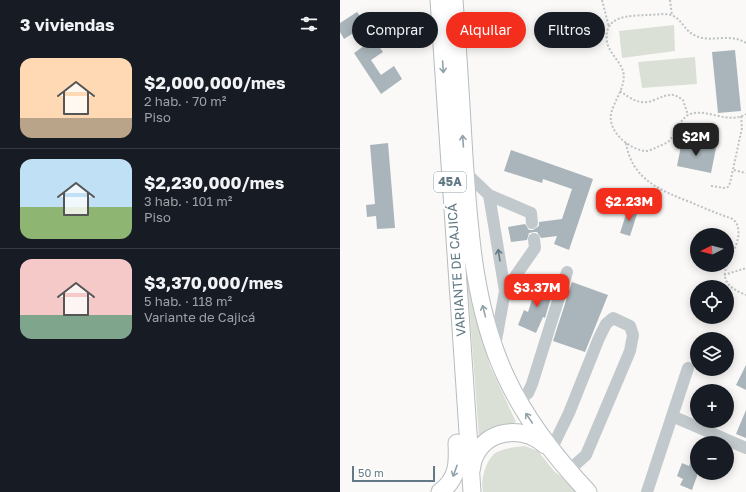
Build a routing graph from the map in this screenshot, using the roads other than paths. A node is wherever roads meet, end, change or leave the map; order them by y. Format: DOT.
graph roads {
  1 [pos="439,0"];
  2 [pos="454,0"];
  3 [pos="465,172"];
  4 [pos="489,195"];
  5 [pos="532,223"];
  6 [pos="534,239"];
  7 [pos="568,272"];
  8 [pos="505,290"];
  9 [pos="494,349"];
  10 [pos="462,363"];
  11 [pos="688,368"];
  12 [pos="518,401"];
  13 [pos="672,416"];
  14 [pos="746,448"];
  15 [pos="551,450"];
  16 [pos="568,471"];
  17 [pos="471,484"];
  18 [pos="650,491"];
  19 [pos="440,492"];
  20 [pos="588,492"];
  1 -- 10 [label="highway, VARIANTE DE CAJICÁ / 45A, one-way"];
  3 -- 2 [label="highway, VARIANTE DE CAJICÁ / 45A, one-way"];
  3 -- 4 [label="street"];
  9 -- 3 [label="highway, VARIANTE DE CAJICÁ / 45A, one-way"];
  4 -- 5 [label="street"];
  8 -- 4 [label="street, one-way"];
  6 -- 8 [label="street"];
  7 -- 12 [label="street"];
  8 -- 9 [label="street"];
  9 -- 12 [label="highway, VARIANTE DE CAJICÁ / 45A"];
  10 -- 17 [label="highway, VARIANTE DE CAJICÁ / 45A"];
  10 -- 19 [label="highway, one-way"];
  11 -- 13 [label="street"];
  15 -- 12 [label="highway, VARIANTE DE CAJICÁ / 45A, one-way"];
  13 -- 14 [label="street"];
  13 -- 18 [label="street"];
  15 -- 16 [label="highway, VARIANTE DE CAJICÁ / 45A"];
  15 -- 16 [label="street"];
  15 -- 17 [label="highway"];
  16 -- 20 [label="highway, VARIANTE DE CAJICÁ / 45A"];
}
